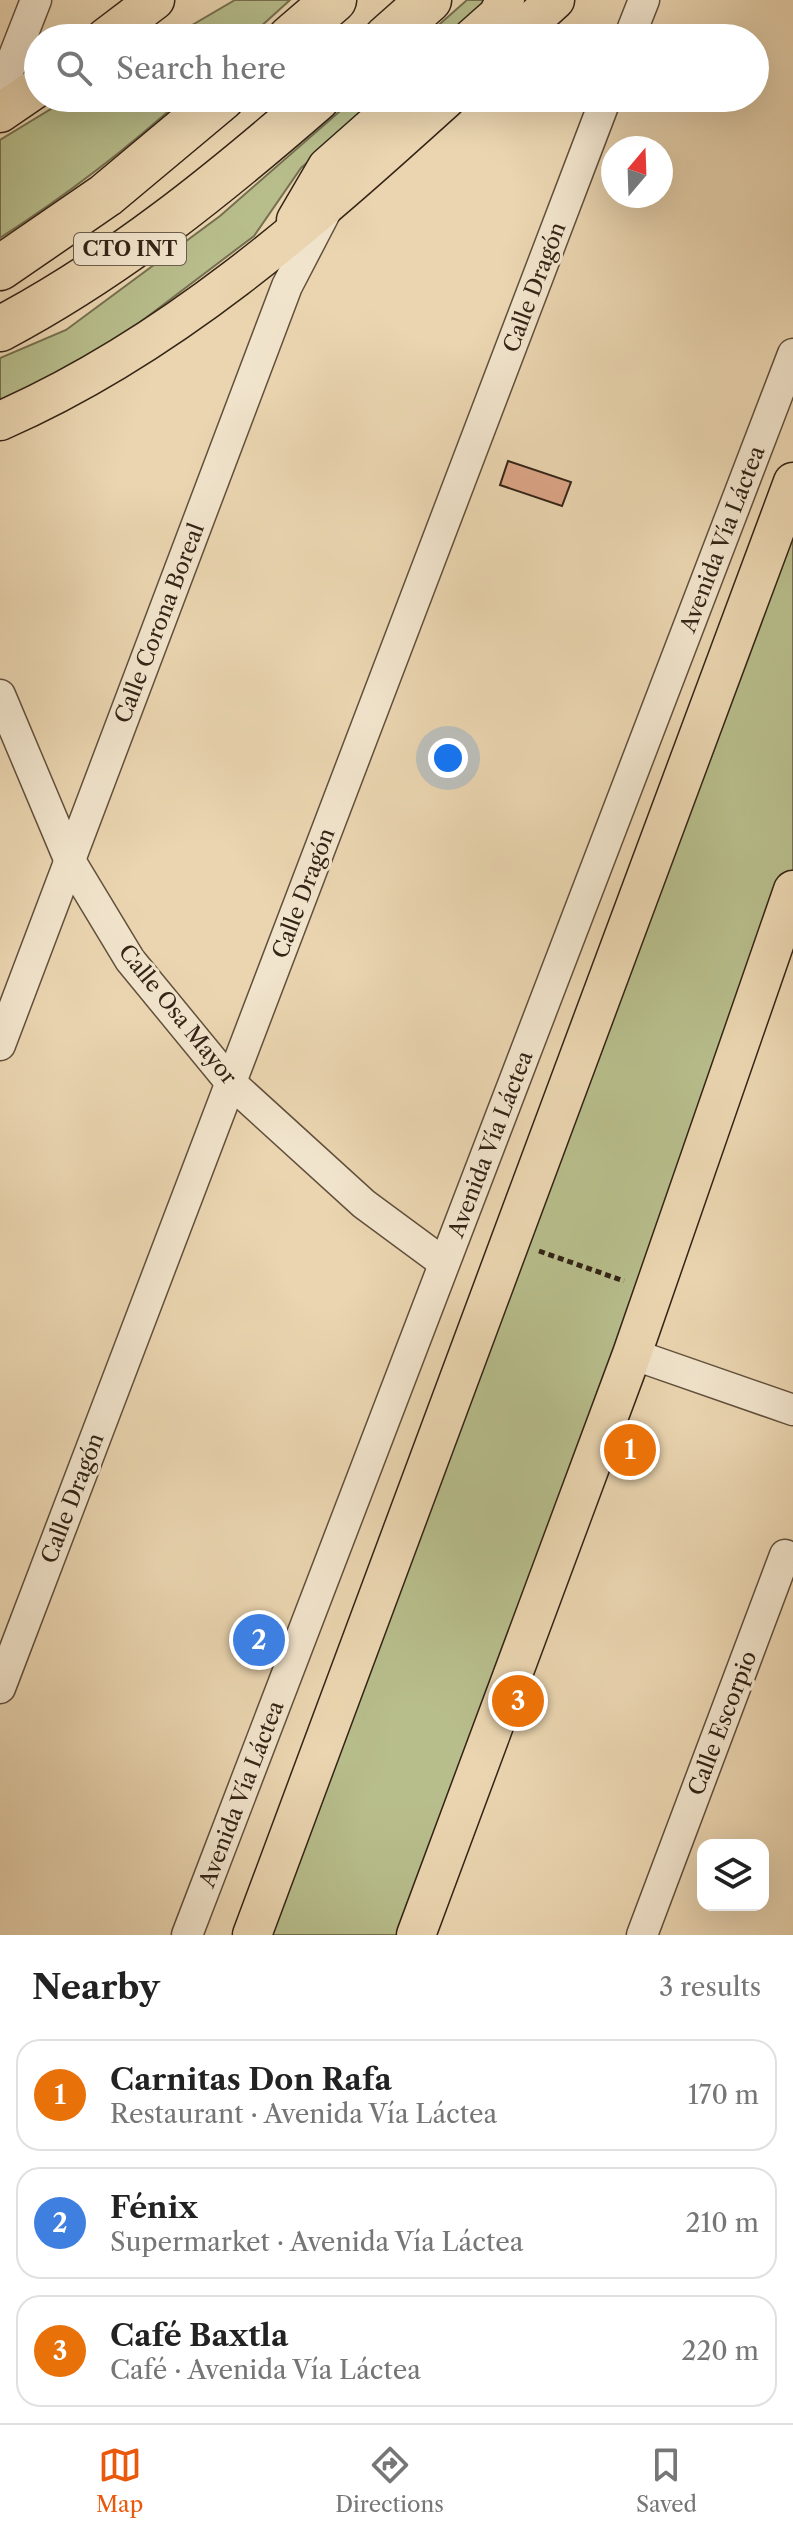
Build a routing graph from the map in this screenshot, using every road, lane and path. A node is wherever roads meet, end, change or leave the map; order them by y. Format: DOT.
graph roads {
  1 [pos="36,0"];
  2 [pos="155,0"];
  3 [pos="334,0"];
  4 [pos="429,0"];
  5 [pos="505,0"];
  6 [pos="555,0"];
  7 [pos="644,0"];
  8 [pos="27,24"];
  9 [pos="123,24"];
  10 [pos="306,24"];
  11 [pos="402,24"];
  12 [pos="488,24"];
  13 [pos="528,24"];
  14 [pos="635,24"];
  15 [pos="24,31"];
  16 [pos="0,92"];
  17 [pos="24,97"];
  18 [pos="205,112"];
  19 [pos="302,112"];
  20 [pos="389,112"];
  21 [pos="432,112"];
  22 [pos="601,112"];
  23 [pos="0,113"];
  24 [pos="329,205"];
  25 [pos="283,243"];
  26 [pos="0,268"];
  27 [pos="0,329"];
  28 [pos="793,354"];
  29 [pos="0,421"];
  30 [pos="793,482"];
  31 [pos="0,695"];
  32 [pos="69,859"];
  33 [pos="793,890"];
  34 [pos="0,1045"];
  35 [pos="231,1083"];
  36 [pos="511,1242"];
  37 [pos="444,1263"];
  38 [pos="654,1292"];
  39 [pos="632,1354"];
  40 [pos="793,1410"];
  41 [pos="785,1555"];
  42 [pos="0,1688"];
  43 [pos="187,1935"];
  44 [pos="252,1935"];
  45 [pos="416,1935"];
  46 [pos="642,1935"];
  1 -- 8 [label="street"];
  2 -- 9 [label="main road"];
  3 -- 10 [label="highway"];
  4 -- 11 [label="highway"];
  5 -- 12 [label="main road"];
  6 -- 13 [label="main road"];
  7 -- 14 [label="street"];
  15 -- 16 [label="street"];
  17 -- 23 [label="main road"];
  18 -- 26 [label="highway, CTO INT"];
  19 -- 27 [label="highway, CTO INT"];
  20 -- 25 [label="main road"];
  21 -- 24 [label="main road"];
  22 -- 35 [label="street, Calle Dragón"];
  24 -- 25 [label="main road"];
  24 -- 32 [label="street, Calle Corona Boreal"];
  25 -- 29 [label="main road"];
  28 -- 37 [label="street, Avenida Vía Láctea"];
  30 -- 36 [label="main road, Avenida Vía Láctea"];
  31 -- 32 [label="street, Calle Osa Mayor"];
  32 -- 34 [label="street, Calle Corona Boreal"];
  32 -- 35 [label="street, Calle Osa Mayor"];
  33 -- 38 [label="main road"];
  35 -- 37 [label="street, Calle Osa Mayor"];
  35 -- 42 [label="street, Calle Dragón"];
  36 -- 38 [label="path"];
  36 -- 44 [label="main road, Avenida Vía Láctea"];
  37 -- 43 [label="street, Avenida Vía Láctea"];
  38 -- 39 [label="main road"];
  39 -- 40 [label="street"];
  39 -- 45 [label="main road"];
  41 -- 46 [label="street, Calle Escorpio"];
}
